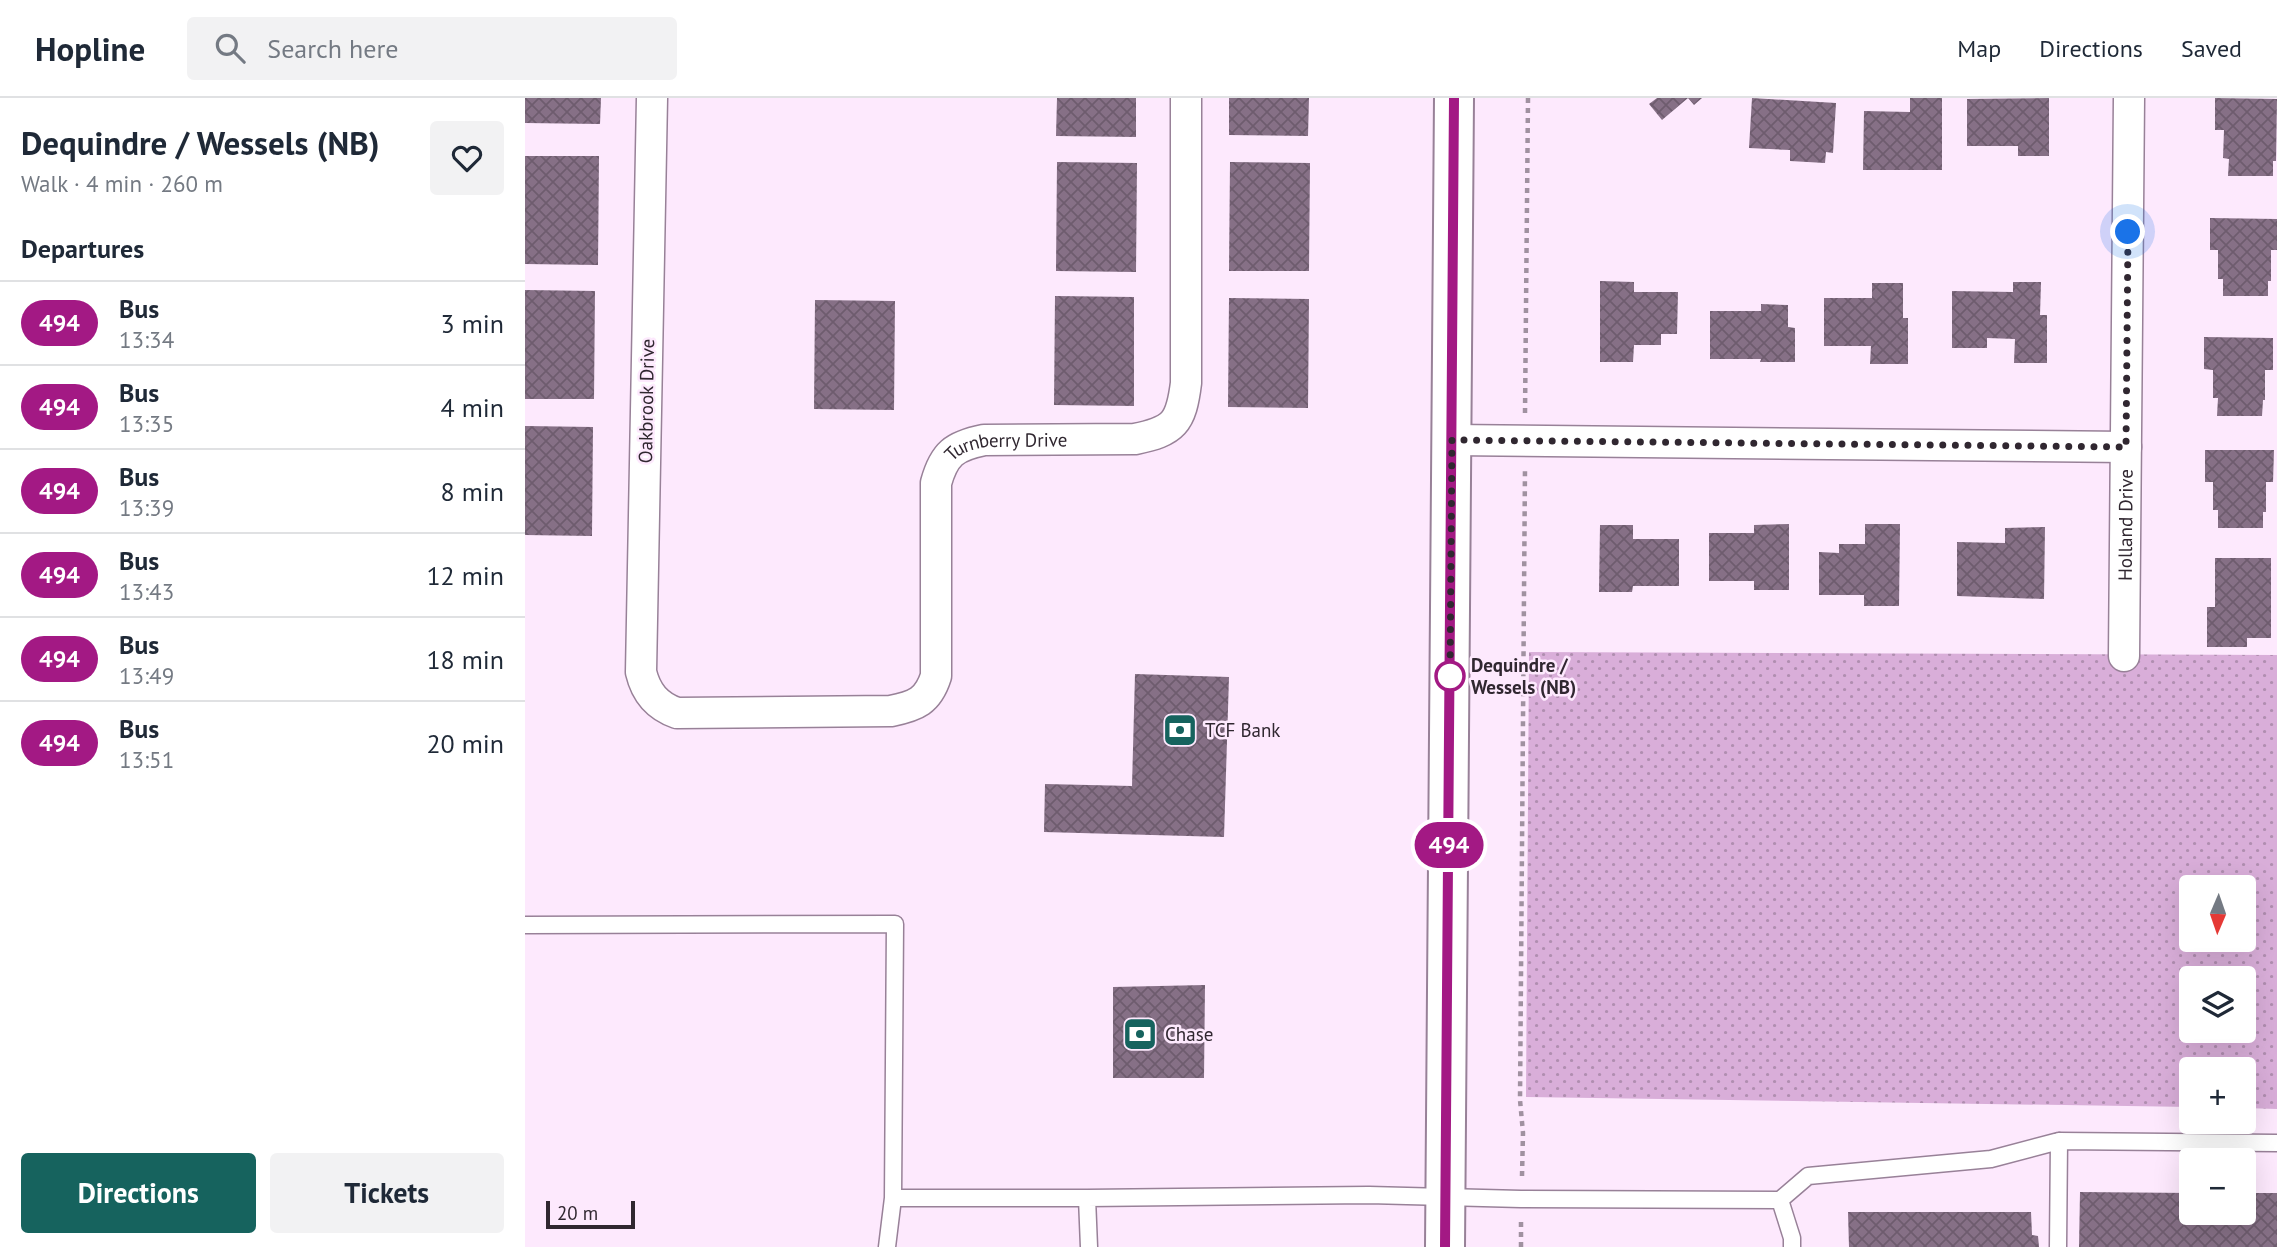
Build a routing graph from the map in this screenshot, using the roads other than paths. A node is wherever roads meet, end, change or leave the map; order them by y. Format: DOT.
graph roads {
  1 [pos="652,98"];
  2 [pos="1186,98"];
  3 [pos="1454,98"];
  4 [pos="2129,98"];
  5 [pos="1452,440"];
  6 [pos="2126,447"];
  7 [pos="2125,656"];
  8 [pos="655,700"];
  9 [pos="525,925"];
  10 [pos="2059,1141"];
  11 [pos="2277,1143"];
  12 [pos="1446,1195"];
  13 [pos="893,1198"];
  14 [pos="1087,1198"];
  15 [pos="1780,1199"];
  16 [pos="887,1247"];
  17 [pos="1089,1247"];
  18 [pos="1445,1247"];
  19 [pos="1792,1247"];
  20 [pos="2058,1247"];
  1 -- 8 [label="street, Oakbrook Drive"];
  2 -- 8 [label="street, Turnberry Drive"];
  3 -- 5 [label="main road"];
  4 -- 6 [label="street, Holland Drive"];
  5 -- 6 [label="street"];
  5 -- 12 [label="main road"];
  6 -- 7 [label="street, Holland Drive"];
  9 -- 13 [label="lane"];
  10 -- 11 [label="lane"];
  10 -- 15 [label="lane"];
  10 -- 20 [label="lane"];
  12 -- 14 [label="lane"];
  12 -- 15 [label="lane"];
  12 -- 18 [label="main road"];
  13 -- 14 [label="lane"];
  13 -- 16 [label="lane"];
  14 -- 17 [label="lane"];
  15 -- 19 [label="lane"];
}
